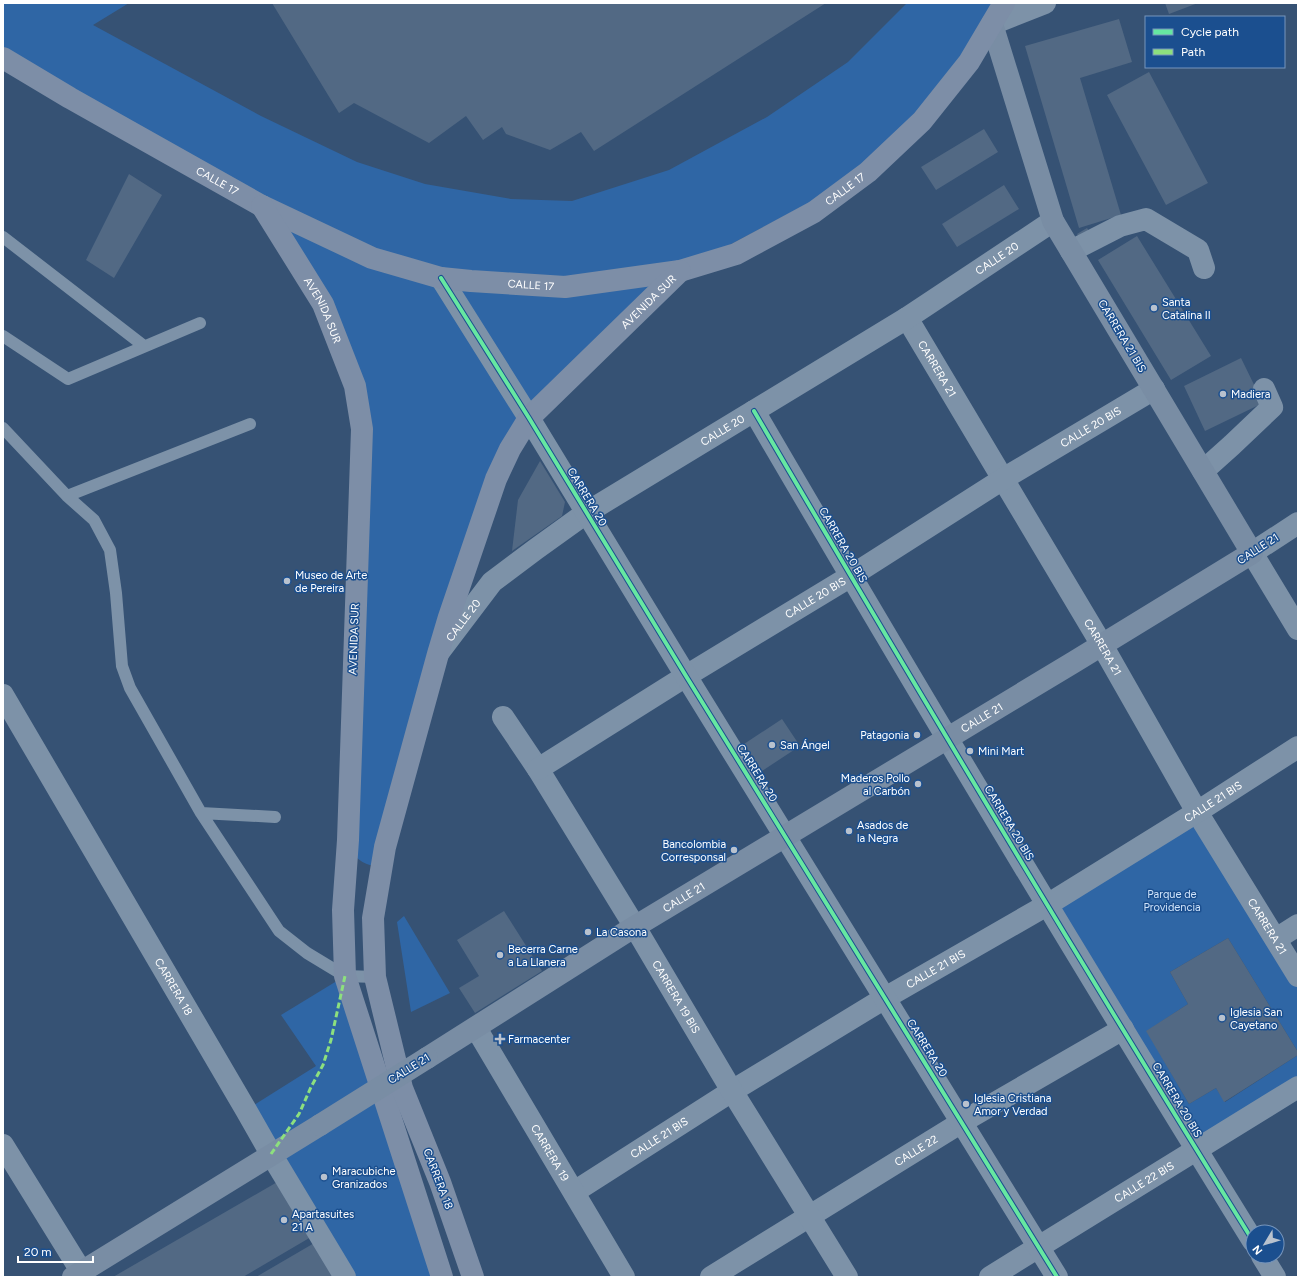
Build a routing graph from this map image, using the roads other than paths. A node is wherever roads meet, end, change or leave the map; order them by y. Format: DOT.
graph roads {
  1 [pos="1004,3"];
  2 [pos="1045,3"];
  3 [pos="992,24"];
  4 [pos="3,58"];
  5 [pos="262,206"];
  6 [pos="1053,221"];
  7 [pos="3,237"];
  8 [pos="1071,251"];
  9 [pos="1204,268"];
  10 [pos="680,271"];
  11 [pos="441,278"];
  12 [pos="907,318"];
  13 [pos="200,323"];
  14 [pos="3,336"];
  15 [pos="144,346"];
  16 [pos="1154,388"];
  17 [pos="1264,389"];
  18 [pos="754,411"];
  19 [pos="529,418"];
  20 [pos="250,424"];
  21 [pos="3,428"];
  22 [pos="1204,471"];
  23 [pos="1003,479"];
  24 [pos="67,496"];
  25 [pos="586,513"];
  26 [pos="1298,523"];
  27 [pos="1252,553"];
  28 [pos="851,576"];
  29 [pos="1298,629"];
  30 [pos="1102,645"];
  31 [pos="438,654"];
  32 [pos="686,676"];
  33 [pos="3,695"];
  34 [pos="504,717"];
  35 [pos="948,738"];
  36 [pos="1298,747"];
  37 [pos="538,769"];
  38 [pos="1197,812"];
  39 [pos="201,813"];
  40 [pos="275,817"];
  41 [pos="785,835"];
  42 [pos="385,847"];
  43 [pos="1047,905"];
  44 [pos="1298,925"];
  45 [pos="635,927"];
  46 [pos="1276,939"];
  47 [pos="345,976"];
  48 [pos="1298,976"];
  49 [pos="375,977"];
  50 [pos="886,998"];
  51 [pos="476,1028"];
  52 [pos="1123,1029"];
  53 [pos="1298,1087"];
  54 [pos="732,1091"];
  55 [pos="962,1122"];
  56 [pos="3,1145"];
  57 [pos="1196,1150"];
  58 [pos="271,1154"];
  59 [pos="574,1192"];
  60 [pos="810,1216"];
  61 [pos="1245,1228"];
  62 [pos="1038,1246"];
  63 [pos="1267,1264"];
  64 [pos="77,1274"];
  65 [pos="345,1277"];
  66 [pos="442,1277"];
  67 [pos="473,1277"];
  68 [pos="624,1277"];
  69 [pos="711,1277"];
  70 [pos="847,1277"];
  71 [pos="990,1277"];
  72 [pos="1057,1277"];
  73 [pos="1275,1277"];
  1 -- 3 [label="main road, CALLE 17"];
  2 -- 3 [label="street"];
  3 -- 6 [label="main road, CARRERA 21 BIS"];
  3 -- 10 [label="main road, CALLE 17"];
  4 -- 5 [label="main road, CALLE 17"];
  5 -- 11 [label="main road, CALLE 17"];
  5 -- 47 [label="main road, AVENIDA SUR"];
  6 -- 8 [label="main road, CARRERA 21 BIS"];
  6 -- 12 [label="street, CALLE 20"];
  7 -- 15 [label="lane"];
  8 -- 9 [label="street"];
  8 -- 16 [label="main road, CARRERA 21 BIS"];
  10 -- 11 [label="main road, CALLE 17"];
  10 -- 19 [label="main road, AVENIDA SUR"];
  11 -- 19 [label="street, CARRERA 20"];
  12 -- 18 [label="street, CALLE 20"];
  12 -- 23 [label="street, CARRERA 21"];
  13 -- 15 [label="lane"];
  14 -- 15 [label="lane"];
  16 -- 22 [label="main road, CARRERA 21 BIS"];
  16 -- 23 [label="street, CALLE 20 BIS"];
  17 -- 22 [label="street"];
  18 -- 25 [label="street, CALLE 20"];
  18 -- 28 [label="street, CARRERA 20 BIS"];
  19 -- 25 [label="street, CARRERA 20"];
  19 -- 31 [label="main road, AVENIDA SUR"];
  20 -- 24 [label="lane"];
  21 -- 24 [label="lane"];
  22 -- 27 [label="main road, CARRERA 21 BIS"];
  23 -- 28 [label="street, CALLE 20 BIS"];
  23 -- 30 [label="street, CARRERA 21"];
  24 -- 39 [label="lane"];
  25 -- 31 [label="street, CALLE 20"];
  25 -- 32 [label="street, CARRERA 20"];
  26 -- 27 [label="street, CALLE 21"];
  27 -- 29 [label="street, CARRERA 21 BIS"];
  27 -- 30 [label="main road, CALLE 21"];
  28 -- 32 [label="street, CALLE 20 BIS"];
  28 -- 35 [label="street, CARRERA 20 BIS"];
  30 -- 35 [label="main road, CALLE 21"];
  30 -- 38 [label="street, CARRERA 21"];
  31 -- 42 [label="main road, AVENIDA SUR"];
  32 -- 37 [label="street, CALLE 20 BIS"];
  32 -- 41 [label="street, CARRERA 20"];
  33 -- 58 [label="street, CARRERA 18"];
  34 -- 37 [label="street, CARRERA 19 BIS"];
  35 -- 41 [label="main road, CALLE 21"];
  35 -- 43 [label="street, CARRERA 20 BIS"];
  36 -- 38 [label="street, CALLE 21 BIS"];
  37 -- 45 [label="street, CARRERA 19 BIS"];
  38 -- 43 [label="street, CALLE 21 BIS"];
  38 -- 46 [label="street, CARRERA 21"];
  39 -- 40 [label="lane"];
  39 -- 47 [label="lane"];
  41 -- 45 [label="main road, CALLE 21"];
  41 -- 50 [label="street, CARRERA 20"];
  42 -- 49 [label="main road, CARRERA 18"];
  43 -- 50 [label="street, CALLE 21 BIS"];
  43 -- 52 [label="street, CARRERA 20 BIS"];
  44 -- 46 [label="street"];
  45 -- 51 [label="main road, CALLE 21"];
  45 -- 54 [label="street, CARRERA 19 BIS"];
  46 -- 48 [label="street, CARRERA 21"];
  47 -- 49 [label="lane"];
  47 -- 66 [label="main road"];
  49 -- 67 [label="main road, CARRERA 18"];
  50 -- 54 [label="street, CALLE 21 BIS"];
  50 -- 55 [label="street, CARRERA 20"];
  51 -- 58 [label="main road, CALLE 21, bridge"];
  51 -- 59 [label="street, CARRERA 19"];
  52 -- 55 [label="street, CALLE 22"];
  52 -- 57 [label="street, CARRERA 20 BIS"];
  53 -- 57 [label="street, CALLE 22 BIS"];
  54 -- 59 [label="street, CALLE 21 BIS"];
  54 -- 60 [label="street, CARRERA 19 BIS"];
  55 -- 60 [label="street, CALLE 22"];
  55 -- 62 [label="street, CARRERA 20"];
  56 -- 64 [label="street"];
  57 -- 61 [label="street, CARRERA 20 BIS"];
  57 -- 62 [label="street, CALLE 22 BIS"];
  58 -- 64 [label="main road, CALLE 21"];
  58 -- 65 [label="street, CARRERA 18"];
  59 -- 68 [label="street, CARRERA 19"];
  60 -- 69 [label="street, CALLE 22"];
  60 -- 70 [label="street, CARRERA 19 BIS"];
  62 -- 71 [label="street, CALLE 22 BIS"];
  62 -- 72 [label="street, CARRERA 20"];
  63 -- 73 [label="street"];
}
